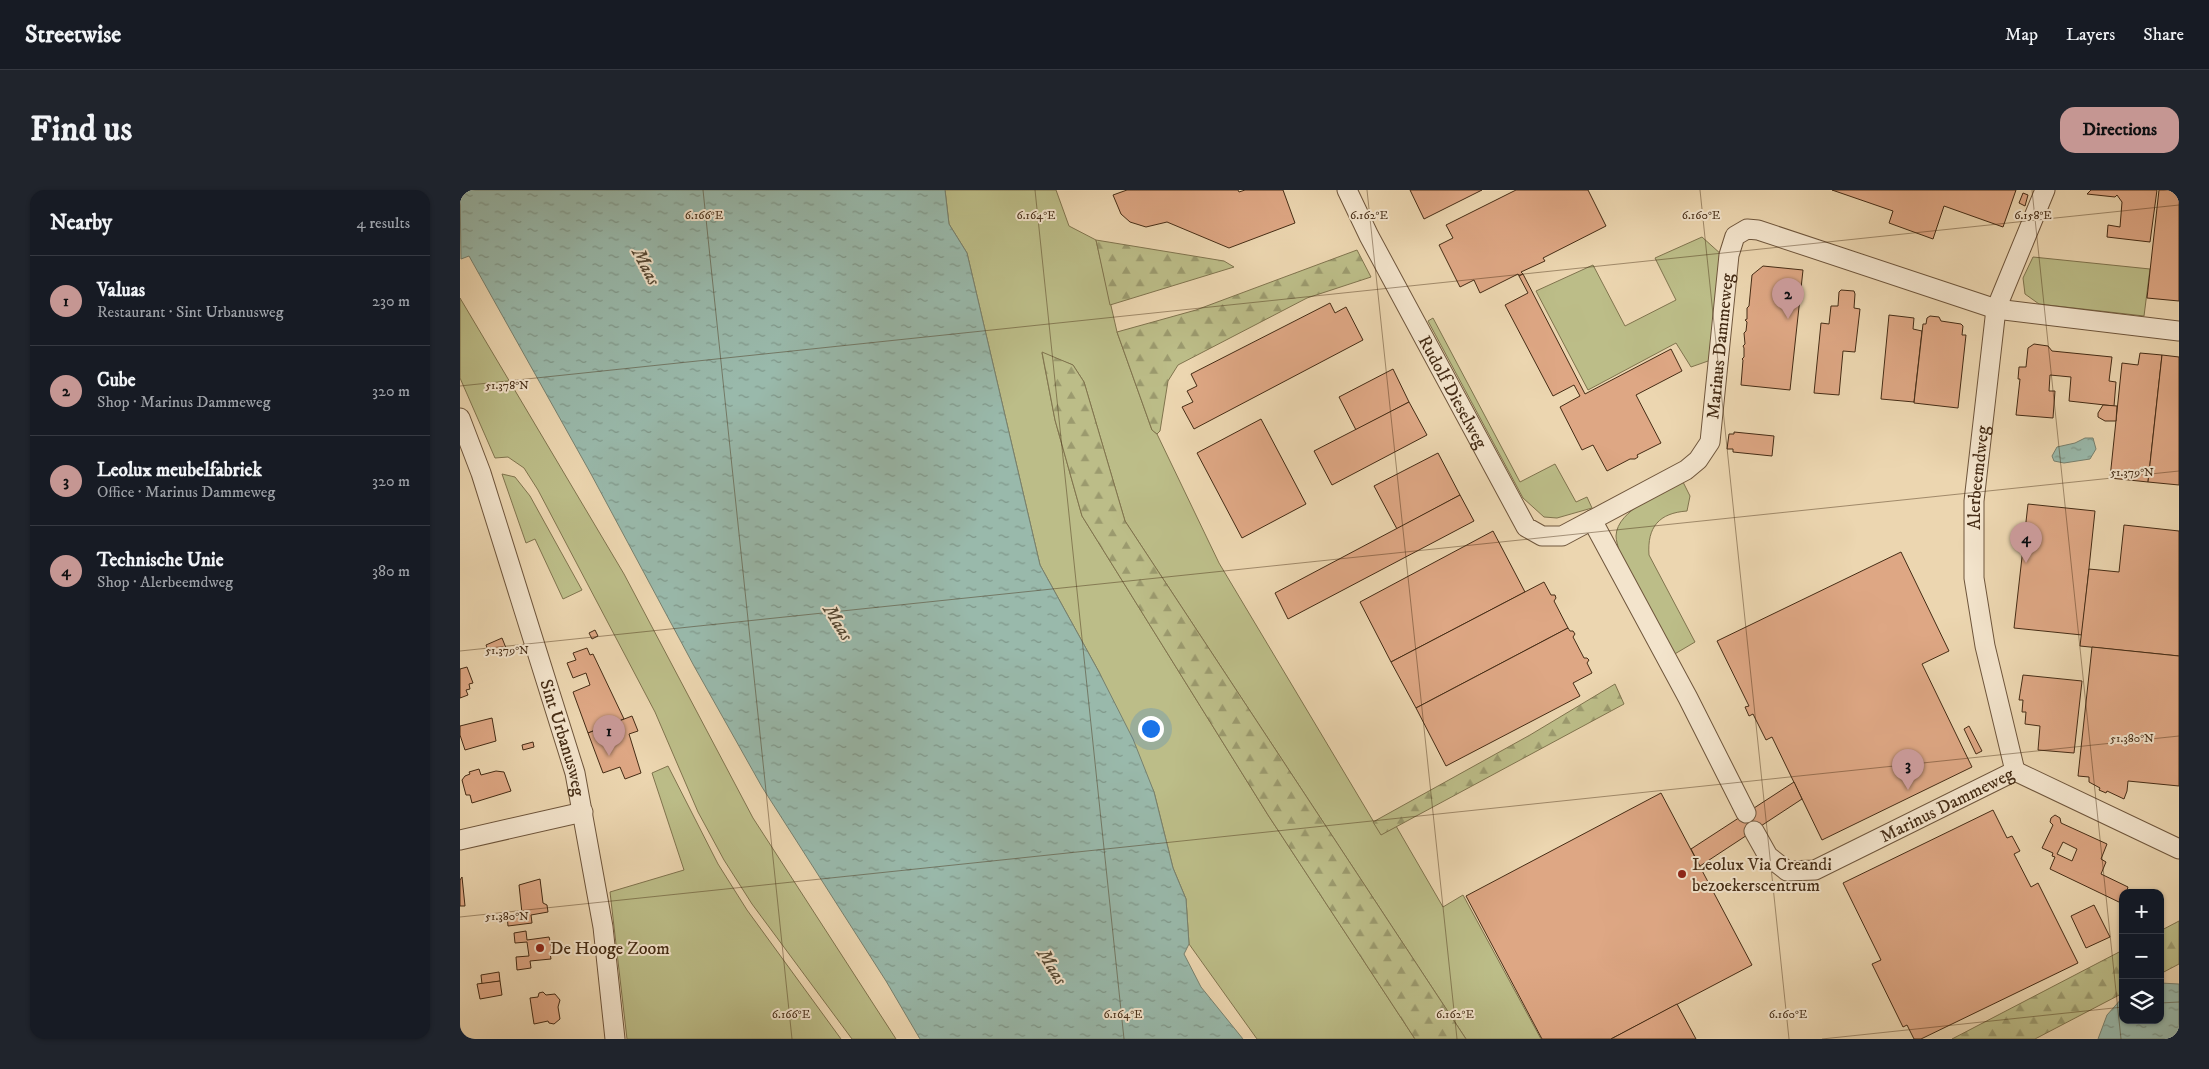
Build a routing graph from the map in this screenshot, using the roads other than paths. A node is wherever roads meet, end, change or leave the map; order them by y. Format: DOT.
graph roads {
  1 [pos="1348,190"];
  2 [pos="2044,190"];
  3 [pos="1996,310"];
  4 [pos="2179,331"];
  5 [pos="460,418"];
  6 [pos="1592,520"];
  7 [pos="2015,771"];
  8 [pos="583,812"];
  9 [pos="1746,813"];
  10 [pos="1754,831"];
  11 [pos="460,840"];
  12 [pos="2179,849"];
  13 [pos="615,1039"];
  1 -- 6 [label="street, Rudolf Dieselweg"];
  2 -- 3 [label="street, Alerbeemdweg"];
  3 -- 4 [label="street, Marinus Dammeweg"];
  3 -- 6 [label="street, Marinus Dammeweg"];
  3 -- 7 [label="street, Alerbeemdweg"];
  5 -- 8 [label="street, Sint Urbanusweg"];
  6 -- 9 [label="street"];
  7 -- 10 [label="street, Marinus Dammeweg"];
  7 -- 12 [label="street, Marinus Dammeweg"];
  8 -- 11 [label="street"];
  8 -- 13 [label="street, Sint Urbanusweg"];
}
